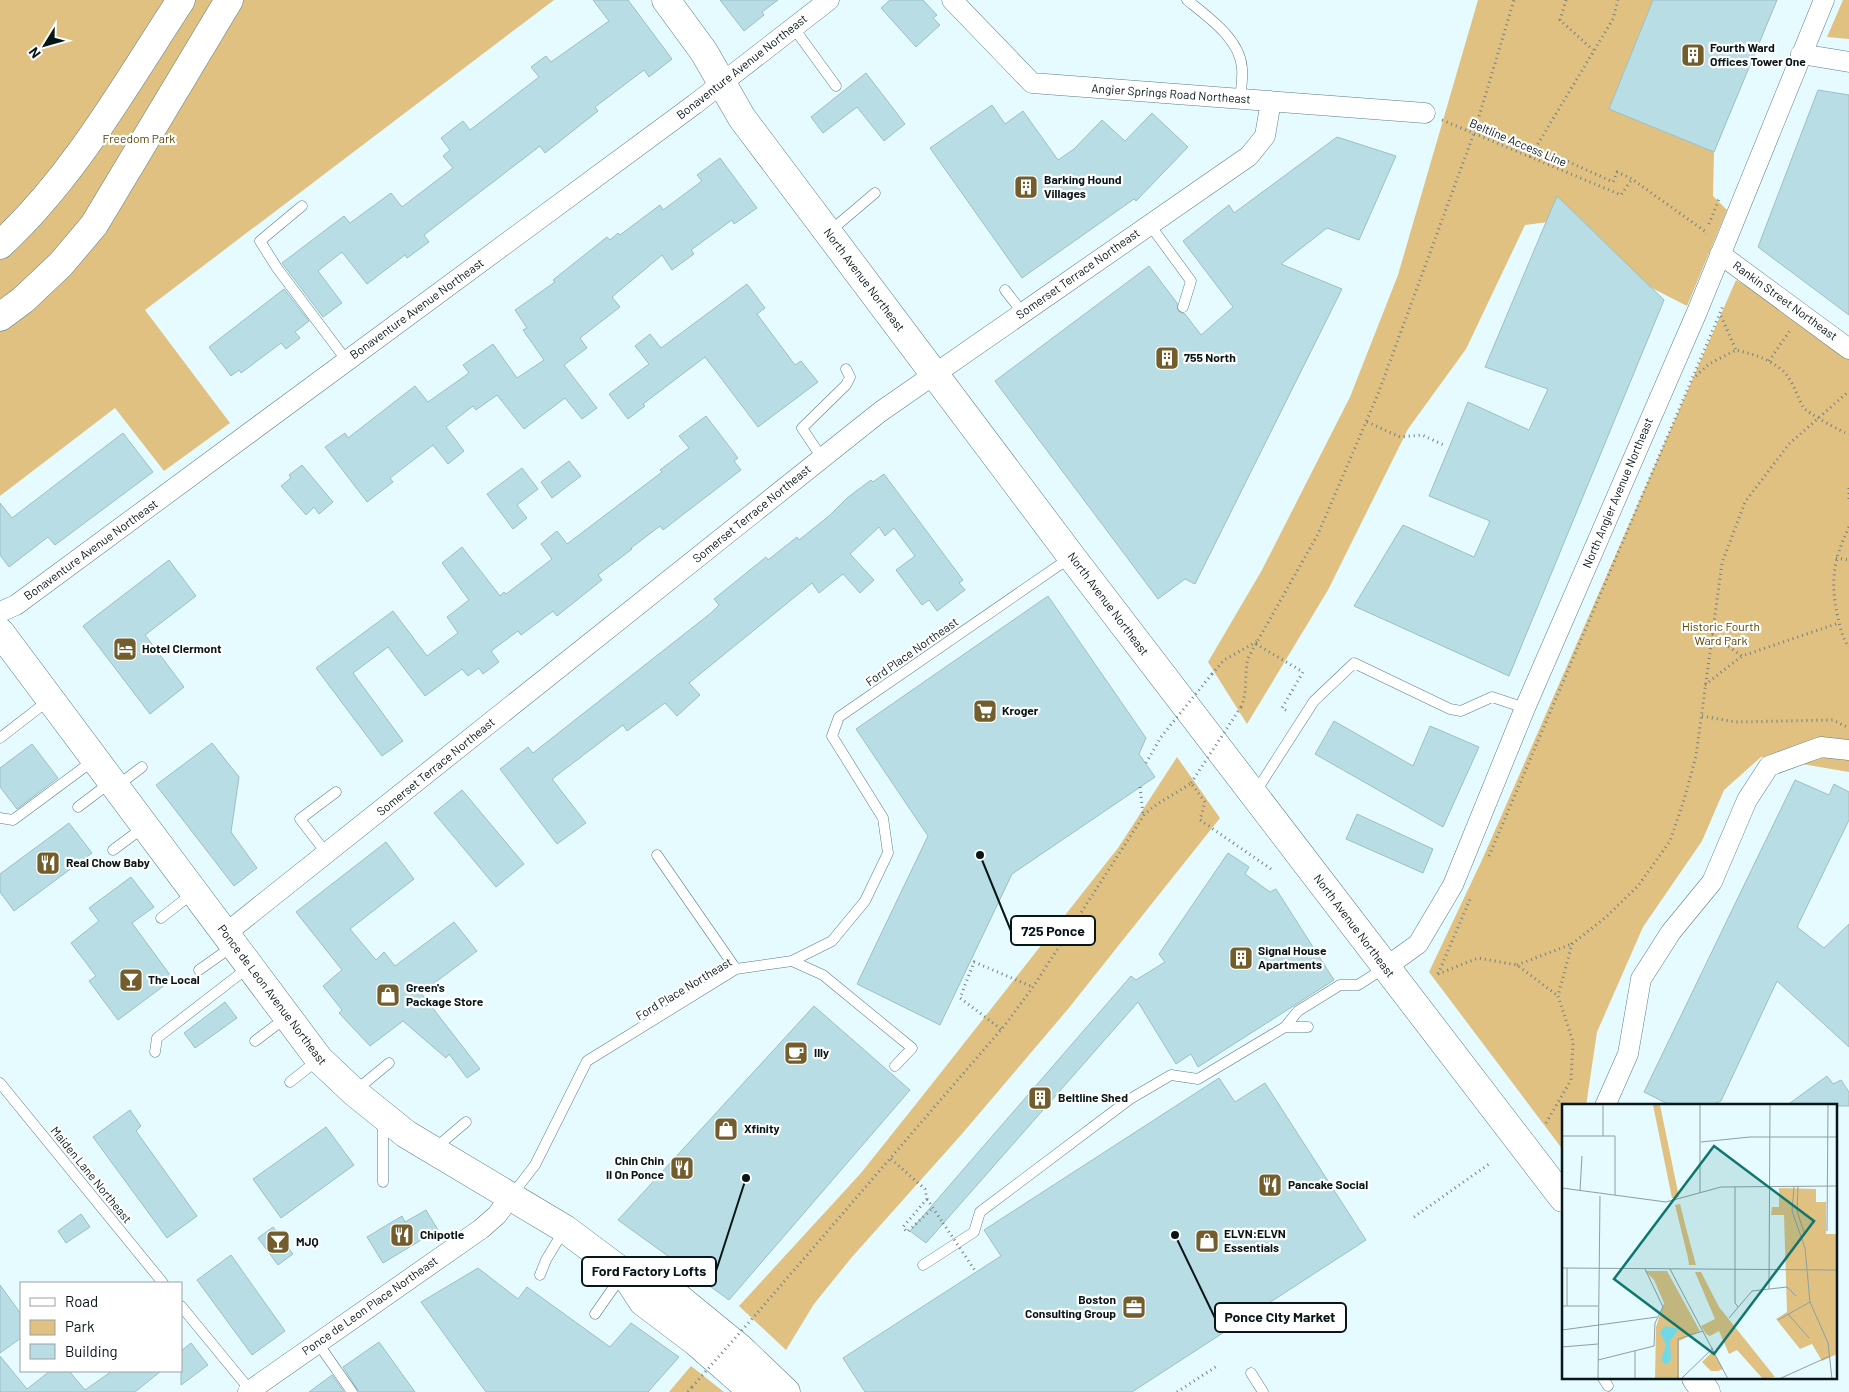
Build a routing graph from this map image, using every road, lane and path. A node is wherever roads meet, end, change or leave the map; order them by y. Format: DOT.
graph roads {
  1 [pos="181,0"];
  2 [pos="229,0"];
  3 [pos="666,0"];
  4 [pos="829,0"];
  5 [pos="952,0"];
  6 [pos="1188,0"];
  7 [pos="1514,0"];
  8 [pos="1566,0"];
  9 [pos="1618,0"];
  10 [pos="1824,0"];
  11 [pos="793,27"];
  12 [pos="1593,50"];
  13 [pos="1800,54"];
  14 [pos="1849,62"];
  15 [pos="722,82"];
  16 [pos="836,86"];
  17 [pos="1240,99"];
  18 [pos="1271,101"];
  19 [pos="1426,113"];
  20 [pos="1474,134"];
  21 [pos="1536,147"];
  22 [pos="1530,157"];
  23 [pos="1632,179"];
  24 [pos="875,194"];
  25 [pos="1719,199"];
  26 [pos="302,206"];
  27 [pos="1150,225"];
  28 [pos="1706,232"];
  29 [pos="828,233"];
  30 [pos="1702,241"];
  31 [pos="0,245"];
  32 [pos="1720,254"];
  33 [pos="1004,290"];
  34 [pos="1183,307"];
  35 [pos="1022,313"];
  36 [pos="1802,314"];
  37 [pos="0,316"];
  38 [pos="1849,349"];
  39 [pos="1736,350"];
  40 [pos="347,361"];
  41 [pos="1769,361"];
  42 [pos="846,369"];
  43 [pos="935,374"];
  44 [pos="1694,378"];
  45 [pos="1849,390"];
  46 [pos="1818,417"];
  47 [pos="1366,422"];
  48 [pos="1849,434"];
  49 [pos="1446,446"];
  50 [pos="822,458"];
  51 [pos="1849,488"];
  52 [pos="1849,500"];
  53 [pos="1849,527"];
  54 [pos="1071,556"];
  55 [pos="1836,558"];
  56 [pos="1849,560"];
  57 [pos="0,612"];
  58 [pos="1839,623"];
  59 [pos="0,632"];
  60 [pos="1712,635"];
  61 [pos="1257,642"];
  62 [pos="1849,647"];
  63 [pos="1742,656"];
  64 [pos="1705,686"];
  65 [pos="49,699"];
  66 [pos="1282,708"];
  67 [pos="1525,708"];
  68 [pos="1702,716"];
  69 [pos="1849,728"];
  70 [pos="0,738"];
  71 [pos="1849,750"];
  72 [pos="94,759"];
  73 [pos="1146,763"];
  74 [pos="142,767"];
  75 [pos="1191,783"];
  76 [pos="114,784"];
  77 [pos="1140,788"];
  78 [pos="336,792"];
  79 [pos="1254,795"];
  80 [pos="78,807"];
  81 [pos="1144,815"];
  82 [pos="0,818"];
  83 [pos="145,826"];
  84 [pos="113,850"];
  85 [pos="327,854"];
  86 [pos="657,855"];
  87 [pos="1485,864"];
  88 [pos="1271,869"];
  89 [pos="194,892"];
  90 [pos="1474,892"];
  91 [pos="161,918"];
  92 [pos="1572,944"];
  93 [pos="236,949"];
  94 [pos="792,961"];
  95 [pos="1517,965"];
  96 [pos="1386,967"];
  97 [pos="736,969"];
  98 [pos="198,970"];
  99 [pos="1033,987"];
  100 [pos="1558,996"];
  101 [pos="288,1017"];
  102 [pos="1285,1027"];
  103 [pos="1308,1027"];
  104 [pos="1001,1029"];
  105 [pos="255,1041"];
  106 [pos="155,1052"];
  107 [pos="319,1059"];
  108 [pos="389,1063"];
  109 [pos="895,1066"];
  110 [pos="290,1082"];
  111 [pos="0,1083"];
  112 [pos="354,1092"];
  113 [pos="1606,1104"];
  114 [pos="383,1115"];
  115 [pos="466,1122"];
  116 [pos="1546,1123"];
  117 [pos="433,1150"];
  118 [pos="891,1159"];
  119 [pos="1489,1164"];
  120 [pos="383,1182"];
  121 [pos="1560,1186"];
  122 [pos="511,1196"];
  123 [pos="926,1199"];
  124 [pos="934,1208"];
  125 [pos="1414,1217"];
  126 [pos="565,1229"];
  127 [pos="924,1265"];
  128 [pos="976,1272"];
  129 [pos="624,1273"];
  130 [pos="540,1275"];
  131 [pos="162,1282"];
  132 [pos="182,1307"];
  133 [pos="595,1314"];
  134 [pos="317,1342"];
  135 [pos="1217,1366"];
  136 [pos="1251,1373"];
  137 [pos="1697,1380"];
  138 [pos="249,1391"];
  139 [pos="352,1392"];
  140 [pos="688,1392"];
  141 [pos="752,1392"];
  142 [pos="786,1392"];
  143 [pos="1177,1392"];
  144 [pos="1263,1392"];
  145 [pos="1706,1392"];
  1 -- 31 [label="main road"];
  2 -- 37 [label="main road"];
  3 -- 15 [label="main road, North Avenue Northeast"];
  4 -- 11 [label="street, Bonaventure Avenue Northeast"];
  5 -- 17 [label="street, Angier Springs Road Northeast"];
  6 -- 17 [label="lane"];
  7 -- 20 [label="path"];
  8 -- 12 [label="path"];
  9 -- 12 [label="path, Beltline Access Line"];
  10 -- 13 [label="street, North Angier Avenue Northeast"];
  11 -- 15 [label="street, Bonaventure Avenue Northeast"];
  11 -- 16 [label="lane"];
  12 -- 21 [label="path, Beltline Access Line"];
  13 -- 14 [label="street"];
  13 -- 32 [label="street, North Angier Avenue Northeast"];
  15 -- 29 [label="main road, North Avenue Northeast"];
  15 -- 40 [label="street, Bonaventure Avenue Northeast"];
  17 -- 18 [label="street, Angier Springs Road Northeast"];
  18 -- 19 [label="street, Angier Springs Road Northeast"];
  18 -- 27 [label="street, Somerset Terrace Northeast"];
  19 -- 20 [label="path, Beltline Access Line"];
  20 -- 22 [label="path, Beltline Access Line"];
  20 -- 47 [label="path"];
  21 -- 22 [label="path"];
  21 -- 23 [label="path, Beltline Access Line"];
  22 -- 23 [label="path, Beltline Access Line"];
  23 -- 28 [label="path"];
  24 -- 29 [label="lane"];
  25 -- 28 [label="path"];
  26 -- 40 [label="lane"];
  27 -- 34 [label="lane"];
  27 -- 35 [label="street, Somerset Terrace Northeast"];
  28 -- 30 [label="path"];
  29 -- 43 [label="main road, North Avenue Northeast"];
  32 -- 36 [label="street, Rankin Street Northeast"];
  32 -- 67 [label="street, North Angier Avenue Northeast"];
  33 -- 35 [label="lane"];
  35 -- 43 [label="street, Somerset Terrace Northeast"];
  36 -- 38 [label="street, Rankin Street Northeast"];
  36 -- 41 [label="path"];
  39 -- 41 [label="path"];
  39 -- 44 [label="path"];
  39 -- 44 [label="path"];
  40 -- 57 [label="street, Bonaventure Avenue Northeast"];
  41 -- 46 [label="path"];
  42 -- 50 [label="lane"];
  43 -- 50 [label="street, Somerset Terrace Northeast"];
  43 -- 54 [label="main road, North Avenue Northeast"];
  44 -- 87 [label="path"];
  45 -- 46 [label="path"];
  46 -- 48 [label="path"];
  46 -- 60 [label="path"];
  47 -- 49 [label="path"];
  47 -- 61 [label="path"];
  50 -- 85 [label="street, Somerset Terrace Northeast"];
  51 -- 52 [label="path"];
  53 -- 55 [label="path"];
  54 -- 79 [label="main road, North Avenue Northeast"];
  54 -- 94 [label="lane, Ford Place Northeast"];
  55 -- 56 [label="path"];
  55 -- 58 [label="path"];
  58 -- 62 [label="path"];
  58 -- 63 [label="path"];
  59 -- 65 [label="main road, Ponce de Leon Avenue Northeast"];
  60 -- 63 [label="path"];
  60 -- 64 [label="path"];
  61 -- 66 [label="path"];
  61 -- 73 [label="path, bridge"];
  61 -- 75 [label="path, bridge"];
  63 -- 64 [label="path"];
  64 -- 68 [label="path"];
  65 -- 70 [label="lane"];
  65 -- 72 [label="main road, Ponce de Leon Avenue Northeast"];
  67 -- 79 [label="lane"];
  67 -- 96 [label="street, North Angier Avenue Northeast"];
  68 -- 69 [label="path"];
  68 -- 92 [label="path"];
  71 -- 113 [label="street"];
  72 -- 76 [label="main road, Ponce de Leon Avenue Northeast"];
  72 -- 82 [label="lane"];
  74 -- 76 [label="lane"];
  75 -- 81 [label="path"];
  75 -- 88 [label="path"];
  76 -- 80 [label="lane"];
  76 -- 83 [label="main road, Ponce de Leon Avenue Northeast"];
  77 -- 81 [label="path"];
  78 -- 85 [label="lane"];
  79 -- 96 [label="main road, North Avenue Northeast"];
  81 -- 99 [label="path"];
  83 -- 84 [label="lane"];
  83 -- 89 [label="main road, Ponce de Leon Avenue Northeast"];
  85 -- 93 [label="street, Somerset Terrace Northeast"];
  86 -- 97 [label="lane"];
  89 -- 91 [label="lane"];
  89 -- 93 [label="main road, Ponce de Leon Avenue Northeast"];
  90 -- 95 [label="path"];
  92 -- 95 [label="path"];
  92 -- 100 [label="path"];
  93 -- 98 [label="lane"];
  93 -- 101 [label="main road, Ponce de Leon Avenue Northeast"];
  93 -- 106 [label="lane"];
  94 -- 97 [label="lane, Ford Place Northeast"];
  94 -- 109 [label="lane"];
  95 -- 100 [label="path"];
  96 -- 102 [label="lane"];
  96 -- 121 [label="main road, North Avenue Northeast"];
  97 -- 122 [label="lane, Ford Place Northeast"];
  99 -- 104 [label="path"];
  99 -- 104 [label="path"];
  100 -- 116 [label="path"];
  101 -- 105 [label="lane"];
  101 -- 107 [label="main road, Ponce de Leon Avenue Northeast"];
  102 -- 103 [label="lane"];
  102 -- 127 [label="lane"];
  104 -- 118 [label="path"];
  107 -- 110 [label="lane"];
  107 -- 112 [label="main road, Ponce de Leon Avenue Northeast"];
  108 -- 112 [label="lane"];
  111 -- 131 [label="lane, Maiden Lane Northeast"];
  112 -- 114 [label="main road, Ponce de Leon Avenue Northeast"];
  114 -- 117 [label="main road, Ponce de Leon Avenue Northeast"];
  114 -- 120 [label="lane"];
  115 -- 117 [label="lane"];
  117 -- 122 [label="main road, Ponce de Leon Avenue Northeast"];
  118 -- 123 [label="path"];
  118 -- 140 [label="path, bridge"];
  119 -- 125 [label="path"];
  122 -- 126 [label="main road, Ponce de Leon Avenue Northeast"];
  122 -- 134 [label="street, Ponce de Leon Place Northeast"];
  123 -- 124 [label="path"];
  123 -- 124 [label="path"];
  124 -- 128 [label="path, bridge"];
  126 -- 129 [label="main road, Ponce de Leon Avenue Northeast"];
  126 -- 130 [label="lane"];
  129 -- 133 [label="lane"];
  129 -- 141 [label="main road, Ponce de Leon Avenue Northeast"];
  129 -- 142 [label="main road, Ponce de Leon Avenue Northeast"];
  132 -- 138 [label="lane"];
  134 -- 138 [label="street, Ponce de Leon Place Northeast"];
  134 -- 139 [label="lane"];
  135 -- 143 [label="path"];
  136 -- 144 [label="lane"];
  137 -- 145 [label="main road"];
}
